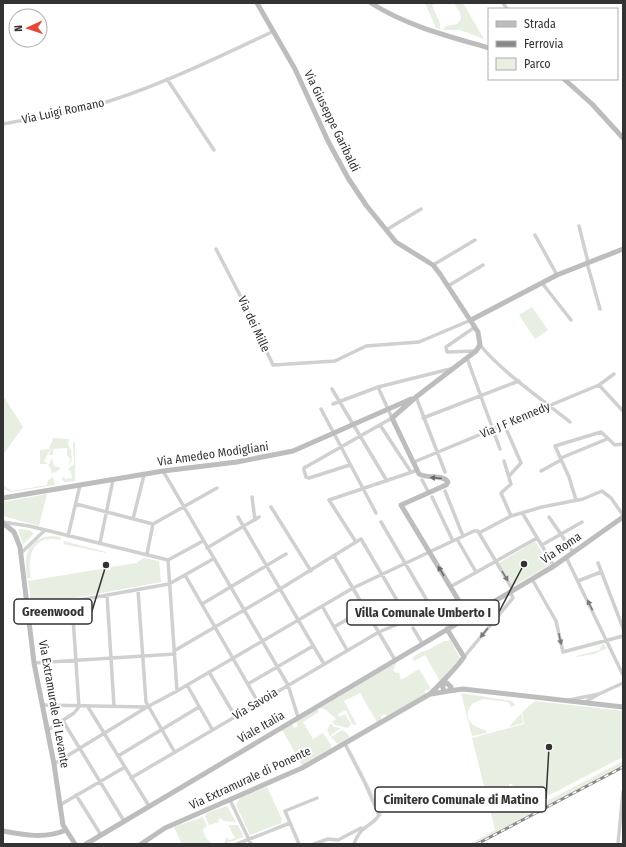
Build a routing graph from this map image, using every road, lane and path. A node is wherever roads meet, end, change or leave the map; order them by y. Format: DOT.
graph roads {
  1 [pos="257,3"];
  2 [pos="371,3"];
  3 [pos="274,31"];
  4 [pos="488,48"];
  5 [pos="167,79"];
  6 [pos="565,80"];
  7 [pos="3,124"];
  8 [pos="623,138"];
  9 [pos="214,150"];
  10 [pos="421,209"];
  11 [pos="579,226"];
  12 [pos="386,230"];
  13 [pos="535,235"];
  14 [pos="475,240"];
  15 [pos="216,249"];
  16 [pos="623,249"];
  17 [pos="587,262"];
  18 [pos="433,265"];
  19 [pos="483,265"];
  20 [pos="557,275"];
  21 [pos="542,283"];
  22 [pos="448,286"];
  23 [pos="600,309"];
  24 [pos="472,320"];
  25 [pos="571,320"];
  26 [pos="475,326"];
  27 [pos="480,345"];
  28 [pos="476,351"];
  29 [pos="467,358"];
  30 [pos="450,369"];
  31 [pos="614,374"];
  32 [pos="519,381"];
  33 [pos="599,385"];
  34 [pos="378,387"];
  35 [pos="332,389"];
  36 [pos="481,396"];
  37 [pos="416,397"];
  38 [pos="339,401"];
  39 [pos="333,404"];
  40 [pos="550,405"];
  41 [pos="388,408"];
  42 [pos="321,409"];
  43 [pos="622,410"];
  44 [pos="392,418"];
  45 [pos="423,418"];
  46 [pos="570,422"];
  47 [pos="504,424"];
  48 [pos="380,425"];
  49 [pos="354,426"];
  50 [pos="493,429"];
  51 [pos="334,434"];
  52 [pos="360,436"];
  53 [pos="607,439"];
  54 [pos="623,444"];
  55 [pos="341,447"];
  56 [pos="500,449"];
  57 [pos="436,453"];
  58 [pos="561,459"];
  59 [pos="504,461"];
  60 [pos="414,462"];
  61 [pos="350,465"];
  62 [pos="418,470"];
  63 [pos="163,471"];
  64 [pos="541,471"];
  65 [pos="411,472"];
  66 [pos="445,472"];
  67 [pos="144,475"];
  68 [pos="510,475"];
  69 [pos="114,480"];
  70 [pos="422,480"];
  71 [pos="386,481"];
  72 [pos="80,485"];
  73 [pos="217,488"];
  74 [pos="363,489"];
  75 [pos="445,491"];
  76 [pos="430,495"];
  77 [pos="252,497"];
  78 [pos="3,498"];
  79 [pos="576,500"];
  80 [pos="76,504"];
  81 [pos="271,507"];
  82 [pos="183,508"];
  83 [pos="106,512"];
  84 [pos="376,513"];
  85 [pos="523,514"];
  86 [pos="511,516"];
  87 [pos="623,516"];
  88 [pos="238,517"];
  89 [pos="259,517"];
  90 [pos="549,517"];
  91 [pos="133,519"];
  92 [pos="255,520"];
  93 [pos="381,522"];
  94 [pos="582,522"];
  95 [pos="3,523"];
  96 [pos="153,524"];
  97 [pos="244,526"];
  98 [pos="44,530"];
  99 [pos="479,533"];
  100 [pos="561,534"];
  101 [pos="68,536"];
  102 [pos="463,536"];
  103 [pos="537,538"];
  104 [pos="457,539"];
  105 [pos="203,541"];
  106 [pos="452,541"];
  107 [pos="356,542"];
  108 [pos="100,543"];
  109 [pos="542,545"];
  110 [pos="207,548"];
  111 [pos="429,552"];
  112 [pos="573,552"];
  113 [pos="21,553"];
  114 [pos="147,554"];
  115 [pos="286,554"];
  116 [pos="334,556"];
  117 [pos="566,557"];
  118 [pos="213,559"];
  119 [pos="168,560"];
  120 [pos="496,562"];
  121 [pos="405,563"];
  122 [pos="598,563"];
  123 [pos="265,566"];
  124 [pos="554,566"];
  125 [pos="311,571"];
  126 [pos="476,572"];
  127 [pos="601,572"];
  128 [pos="382,574"];
  129 [pos="186,576"];
  130 [pos="532,579"];
  131 [pos="578,581"];
  132 [pos="169,584"];
  133 [pos="230,587"];
  134 [pos="450,587"];
  135 [pos="353,588"];
  136 [pos="280,589"];
  137 [pos="138,590"];
  138 [pos="511,591"];
  139 [pos="107,595"];
  140 [pos="458,599"];
  141 [pos="72,602"];
  142 [pos="202,604"];
  143 [pos="322,606"];
  144 [pos="29,609"];
  145 [pos="365,609"];
  146 [pos="432,609"];
  147 [pos="244,610"];
  148 [pos="468,616"];
  149 [pos="408,619"];
  150 [pos="298,620"];
  151 [pos="334,627"];
  152 [pos="215,628"];
  153 [pos="413,628"];
  154 [pos="623,628"];
  155 [pos="447,629"];
  156 [pos="379,632"];
  157 [pos="623,636"];
  158 [pos="262,640"];
  159 [pos="607,640"];
  160 [pos="422,643"];
  161 [pos="313,646"];
  162 [pos="347,650"];
  163 [pos="174,652"];
  164 [pos="142,656"];
  165 [pos="464,657"];
  166 [pos="111,658"];
  167 [pos="233,658"];
  168 [pos="76,660"];
  169 [pos="395,660"];
  170 [pos="34,663"];
  171 [pos="324,664"];
  172 [pos="277,667"];
  173 [pos="209,672"];
  174 [pos="623,675"];
  175 [pos="623,683"];
  176 [pos="248,684"];
  177 [pos="288,685"];
  178 [pos="187,686"];
  179 [pos="447,687"];
  180 [pos="177,691"];
  181 [pos="583,700"];
  182 [pos="258,702"];
  183 [pos="42,705"];
  184 [pos="114,706"];
  185 [pos="79,707"];
  186 [pos="88,707"];
  187 [pos="147,707"];
  188 [pos="200,707"];
  189 [pos="623,707"];
  190 [pos="235,716"];
  191 [pos="298,717"];
  192 [pos="63,721"];
  193 [pos="161,729"];
  194 [pos="48,730"];
  195 [pos="212,730"];
  196 [pos="104,734"];
  197 [pos="344,744"];
  198 [pos="80,749"];
  199 [pos="174,751"];
  200 [pos="118,756"];
  201 [pos="54,764"];
  202 [pos="125,767"];
  203 [pos="131,778"];
  204 [pos="100,781"];
  205 [pos="623,792"];
  206 [pos="76,795"];
  207 [pos="317,798"];
  208 [pos="230,800"];
  209 [pos="60,805"];
  210 [pos="149,806"];
  211 [pos="124,821"];
  212 [pos="290,823"];
  213 [pos="364,827"];
  214 [pos="66,830"];
  215 [pos="3,831"];
  216 [pos="101,835"];
  217 [pos="96,838"];
  218 [pos="248,839"];
  219 [pos="75,844"];
  220 [pos="86,844"];
  221 [pos="93,844"];
  222 [pos="142,844"];
  223 [pos="237,844"];
  224 [pos="251,844"];
  225 [pos="299,844"];
  226 [pos="314,844"];
  227 [pos="354,844"];
  228 [pos="618,844"];
  1 -- 3 [label="main road, Via Giuseppe Garibaldi"];
  2 -- 4 [label="main road"];
  3 -- 5 [label="street, Via Luigi Romano"];
  3 -- 12 [label="main road, Via Giuseppe Garibaldi"];
  5 -- 7 [label="street, Via Luigi Romano"];
  5 -- 9 [label="street"];
  6 -- 8 [label="main road"];
  10 -- 12 [label="street"];
  11 -- 17 [label="street"];
  12 -- 18 [label="main road, Via Giuseppe Garibaldi"];
  13 -- 20 [label="street"];
  14 -- 18 [label="street"];
  15 -- 24 [label="street, Via dei Mille"];
  16 -- 17 [label="main road"];
  17 -- 20 [label="main road"];
  17 -- 23 [label="street"];
  18 -- 22 [label="main road, Via Giuseppe Garibaldi"];
  19 -- 22 [label="street"];
  20 -- 21 [label="main road"];
  21 -- 24 [label="main road"];
  21 -- 25 [label="street"];
  22 -- 24 [label="main road, Via Giuseppe Garibaldi"];
  24 -- 26 [label="main road, Via Giuseppe Garibaldi"];
  26 -- 27 [label="main road, Via Giuseppe Garibaldi"];
  26 -- 28 [label="street"];
  27 -- 28 [label="main road"];
  27 -- 32 [label="street"];
  28 -- 29 [label="main road"];
  29 -- 30 [label="main road"];
  29 -- 36 [label="street"];
  30 -- 34 [label="street"];
  30 -- 37 [label="main road"];
  31 -- 33 [label="street, Via J F Kennedy"];
  32 -- 36 [label="street"];
  32 -- 40 [label="street"];
  33 -- 40 [label="street, Via J F Kennedy"];
  33 -- 43 [label="street"];
  34 -- 38 [label="street"];
  34 -- 41 [label="street"];
  35 -- 38 [label="street"];
  36 -- 45 [label="street"];
  36 -- 50 [label="street"];
  37 -- 41 [label="main road, Via Amedeo Modigliani"];
  37 -- 44 [label="main road"];
  37 -- 45 [label="street"];
  38 -- 39 [label="street"];
  38 -- 49 [label="street"];
  40 -- 46 [label="street"];
  40 -- 47 [label="street, Via J F Kennedy"];
  41 -- 44 [label="street"];
  41 -- 49 [label="main road, Via Amedeo Modigliani"];
  42 -- 51 [label="street"];
  44 -- 48 [label="street"];
  44 -- 60 [label="main road"];
  45 -- 57 [label="street"];
  47 -- 50 [label="street, Via J F Kennedy"];
  47 -- 68 [label="street"];
  48 -- 52 [label="street"];
  48 -- 65 [label="street"];
  49 -- 51 [label="main road, Via Amedeo Modigliani"];
  49 -- 52 [label="street"];
  50 -- 56 [label="street"];
  50 -- 57 [label="street, Via J F Kennedy"];
  51 -- 55 [label="street"];
  51 -- 63 [label="main road, Via Amedeo Modigliani"];
  52 -- 55 [label="street"];
  52 -- 71 [label="street"];
  53 -- 54 [label="street"];
  53 -- 58 [label="street"];
  53 -- 58 [label="street"];
  55 -- 61 [label="street"];
  55 -- 61 [label="street"];
  57 -- 60 [label="street, Via J F Kennedy"];
  57 -- 66 [label="street"];
  58 -- 64 [label="street"];
  58 -- 79 [label="street"];
  59 -- 68 [label="street"];
  60 -- 62 [label="main road"];
  61 -- 74 [label="street"];
  62 -- 65 [label="street"];
  76 -- 62 [label="main road, one-way"];
  63 -- 67 [label="main road, Via Amedeo Modigliani"];
  63 -- 82 [label="street"];
  65 -- 71 [label="street"];
  67 -- 69 [label="main road, Via Amedeo Modigliani"];
  67 -- 91 [label="street"];
  68 -- 86 [label="street"];
  69 -- 72 [label="main road, Via Amedeo Modigliani"];
  69 -- 83 [label="street"];
  70 -- 76 [label="street"];
  71 -- 74 [label="street"];
  72 -- 78 [label="main road, Via Amedeo Modigliani"];
  72 -- 80 [label="street"];
  73 -- 82 [label="street"];
  74 -- 84 [label="street"];
  74 -- 107 [label="street"];
  75 -- 102 [label="street"];
  76 -- 106 [label="street"];
  76 -- 111 [label="main road"];
  77 -- 92 [label="street"];
  79 -- 85 [label="street"];
  79 -- 87 [label="street"];
  80 -- 83 [label="street"];
  80 -- 101 [label="street"];
  81 -- 125 [label="street"];
  82 -- 96 [label="street"];
  82 -- 105 [label="street"];
  83 -- 91 [label="street"];
  83 -- 108 [label="street"];
  85 -- 86 [label="street"];
  85 -- 103 [label="street"];
  86 -- 99 [label="street"];
  87 -- 112 [label="main road, Via Roma"];
  88 -- 97 [label="street"];
  89 -- 92 [label="street"];
  90 -- 100 [label="street"];
  91 -- 96 [label="street"];
  92 -- 97 [label="street"];
  93 -- 121 [label="street"];
  94 -- 100 [label="street"];
  95 -- 98 [label="street"];
  95 -- 113 [label="main road, Via Extramurale di Levante"];
  96 -- 114 [label="street"];
  97 -- 110 [label="street"];
  97 -- 123 [label="street"];
  98 -- 101 [label="street"];
  98 -- 113 [label="street"];
  99 -- 102 [label="street"];
  99 -- 120 [label="street"];
  100 -- 109 [label="street"];
  100 -- 112 [label="street"];
  101 -- 108 [label="street"];
  102 -- 104 [label="street"];
  103 -- 109 [label="street"];
  103 -- 120 [label="street"];
  104 -- 106 [label="street"];
  104 -- 126 [label="street"];
  105 -- 110 [label="street"];
  105 -- 119 [label="street"];
  106 -- 111 [label="street"];
  107 -- 116 [label="street"];
  107 -- 128 [label="street"];
  108 -- 114 [label="street"];
  109 -- 124 [label="street"];
  110 -- 118 [label="street"];
  111 -- 121 [label="street"];
  134 -- 111 [label="main road, one-way"];
  112 -- 117 [label="main road, Via Roma"];
  113 -- 144 [label="main road, Via Extramurale di Levante"];
  114 -- 119 [label="street"];
  115 -- 123 [label="street"];
  116 -- 125 [label="street"];
  116 -- 135 [label="street"];
  117 -- 124 [label="main road, Via Roma"];
  117 -- 131 [label="street"];
  118 -- 129 [label="street"];
  118 -- 133 [label="street"];
  119 -- 132 [label="street"];
  120 -- 126 [label="street"];
  120 -- 138 [label="street, one-way"];
  121 -- 128 [label="street"];
  121 -- 146 [label="street"];
  122 -- 127 [label="street"];
  123 -- 133 [label="street"];
  123 -- 136 [label="street"];
  124 -- 130 [label="main road, Via Roma"];
  125 -- 136 [label="street"];
  126 -- 134 [label="street"];
  127 -- 131 [label="street"];
  127 -- 154 [label="street"];
  128 -- 135 [label="street"];
  128 -- 149 [label="street"];
  129 -- 132 [label="street"];
  129 -- 142 [label="street"];
  130 -- 138 [label="main road, Via Roma"];
  130 -- 159 [label="street, one-way"];
  159 -- 131 [label="street, one-way"];
  132 -- 137 [label="street"];
  132 -- 163 [label="street"];
  133 -- 142 [label="street"];
  133 -- 147 [label="street"];
  134 -- 140 [label="main road"];
  135 -- 143 [label="street"];
  135 -- 145 [label="street"];
  136 -- 147 [label="street"];
  136 -- 150 [label="street"];
  137 -- 139 [label="street"];
  137 -- 164 [label="street"];
  138 -- 148 [label="main road, Via Roma"];
  138 -- 165 [label="street, one-way"];
  139 -- 141 [label="street"];
  139 -- 166 [label="street"];
  140 -- 146 [label="street, Via Savoia"];
  140 -- 148 [label="main road"];
  141 -- 144 [label="street"];
  141 -- 168 [label="street"];
  142 -- 152 [label="street"];
  143 -- 150 [label="street"];
  143 -- 151 [label="street"];
  144 -- 170 [label="main road, Via Extramurale di Levante"];
  145 -- 151 [label="street"];
  145 -- 156 [label="street"];
  146 -- 149 [label="street, Via Savoia"];
  147 -- 152 [label="street"];
  147 -- 158 [label="street"];
  148 -- 155 [label="main road, Via Roma"];
  149 -- 156 [label="street, Via Savoia"];
  150 -- 158 [label="street"];
  150 -- 161 [label="street"];
  151 -- 162 [label="street"];
  152 -- 163 [label="street"];
  152 -- 167 [label="street"];
  153 -- 160 [label="street"];
  155 -- 160 [label="main road, Viale Italia"];
  155 -- 165 [label="main road"];
  156 -- 162 [label="street, Via Savoia"];
  156 -- 169 [label="street"];
  157 -- 159 [label="street"];
  158 -- 167 [label="street"];
  158 -- 172 [label="street"];
  159 -- 174 [label="street"];
  160 -- 169 [label="main road, Viale Italia"];
  161 -- 171 [label="street"];
  161 -- 172 [label="street"];
  162 -- 171 [label="street, Via Savoia"];
  163 -- 164 [label="street"];
  163 -- 180 [label="street"];
  164 -- 166 [label="street"];
  164 -- 187 [label="street"];
  165 -- 179 [label="main road"];
  166 -- 168 [label="street"];
  166 -- 184 [label="street"];
  167 -- 173 [label="street"];
  167 -- 176 [label="street"];
  168 -- 170 [label="street"];
  168 -- 185 [label="street"];
  169 -- 191 [label="main road, Viale Italia"];
  170 -- 183 [label="main road, Via Extramurale di Levante"];
  171 -- 177 [label="street, Via Savoia"];
  172 -- 176 [label="street"];
  172 -- 177 [label="street"];
  173 -- 178 [label="street"];
  173 -- 190 [label="street"];
  175 -- 181 [label="street"];
  176 -- 182 [label="street"];
  177 -- 182 [label="street, Via Savoia"];
  177 -- 191 [label="street"];
  178 -- 180 [label="street"];
  178 -- 188 [label="street"];
  179 -- 181 [label="main road, Via Extramurale di Ponente"];
  179 -- 197 [label="main road, Via Extramurale di Ponente"];
  180 -- 187 [label="street"];
  181 -- 189 [label="main road, Via Extramurale di Ponente"];
  182 -- 190 [label="street, Via Savoia"];
  183 -- 185 [label="street"];
  183 -- 194 [label="main road, Via Extramurale di Levante"];
  184 -- 186 [label="street"];
  184 -- 187 [label="street"];
  185 -- 186 [label="street"];
  185 -- 192 [label="street"];
  186 -- 196 [label="street"];
  187 -- 193 [label="street"];
  187 -- 196 [label="street"];
  188 -- 193 [label="street"];
  188 -- 195 [label="street"];
  190 -- 195 [label="street, Via Savoia"];
  191 -- 210 [label="main road, Viale Italia"];
  192 -- 194 [label="street"];
  192 -- 198 [label="street"];
  193 -- 199 [label="street"];
  193 -- 200 [label="street"];
  194 -- 201 [label="main road, Via Extramurale di Levante"];
  195 -- 199 [label="street, Via Savoia"];
  196 -- 198 [label="street"];
  196 -- 200 [label="street"];
  197 -- 208 [label="main road, Via Extramurale di Ponente"];
  197 -- 213 [label="street"];
  198 -- 201 [label="street"];
  198 -- 204 [label="street"];
  199 -- 203 [label="street, Via Savoia"];
  200 -- 202 [label="street"];
  201 -- 209 [label="main road, Via Extramurale di Levante"];
  202 -- 203 [label="street"];
  202 -- 204 [label="street"];
  203 -- 210 [label="street"];
  204 -- 206 [label="street"];
  204 -- 211 [label="street"];
  205 -- 228 [label="street"];
  206 -- 209 [label="street"];
  206 -- 216 [label="street"];
  207 -- 212 [label="street"];
  208 -- 218 [label="street"];
  208 -- 222 [label="main road, Via Extramurale di Ponente"];
  209 -- 214 [label="main road, Via Extramurale di Levante"];
  210 -- 211 [label="main road, Viale Italia"];
  211 -- 216 [label="main road, Viale Italia"];
  212 -- 218 [label="street"];
  212 -- 225 [label="street"];
  213 -- 226 [label="street"];
  213 -- 227 [label="street"];
  214 -- 215 [label="main road"];
  214 -- 219 [label="main road, Via Extramurale di Levante"];
  216 -- 217 [label="main road, Viale Italia"];
  217 -- 220 [label="main road, Viale Italia"];
  217 -- 221 [label="main road"];
  218 -- 223 [label="street"];
  218 -- 224 [label="street"];
}
